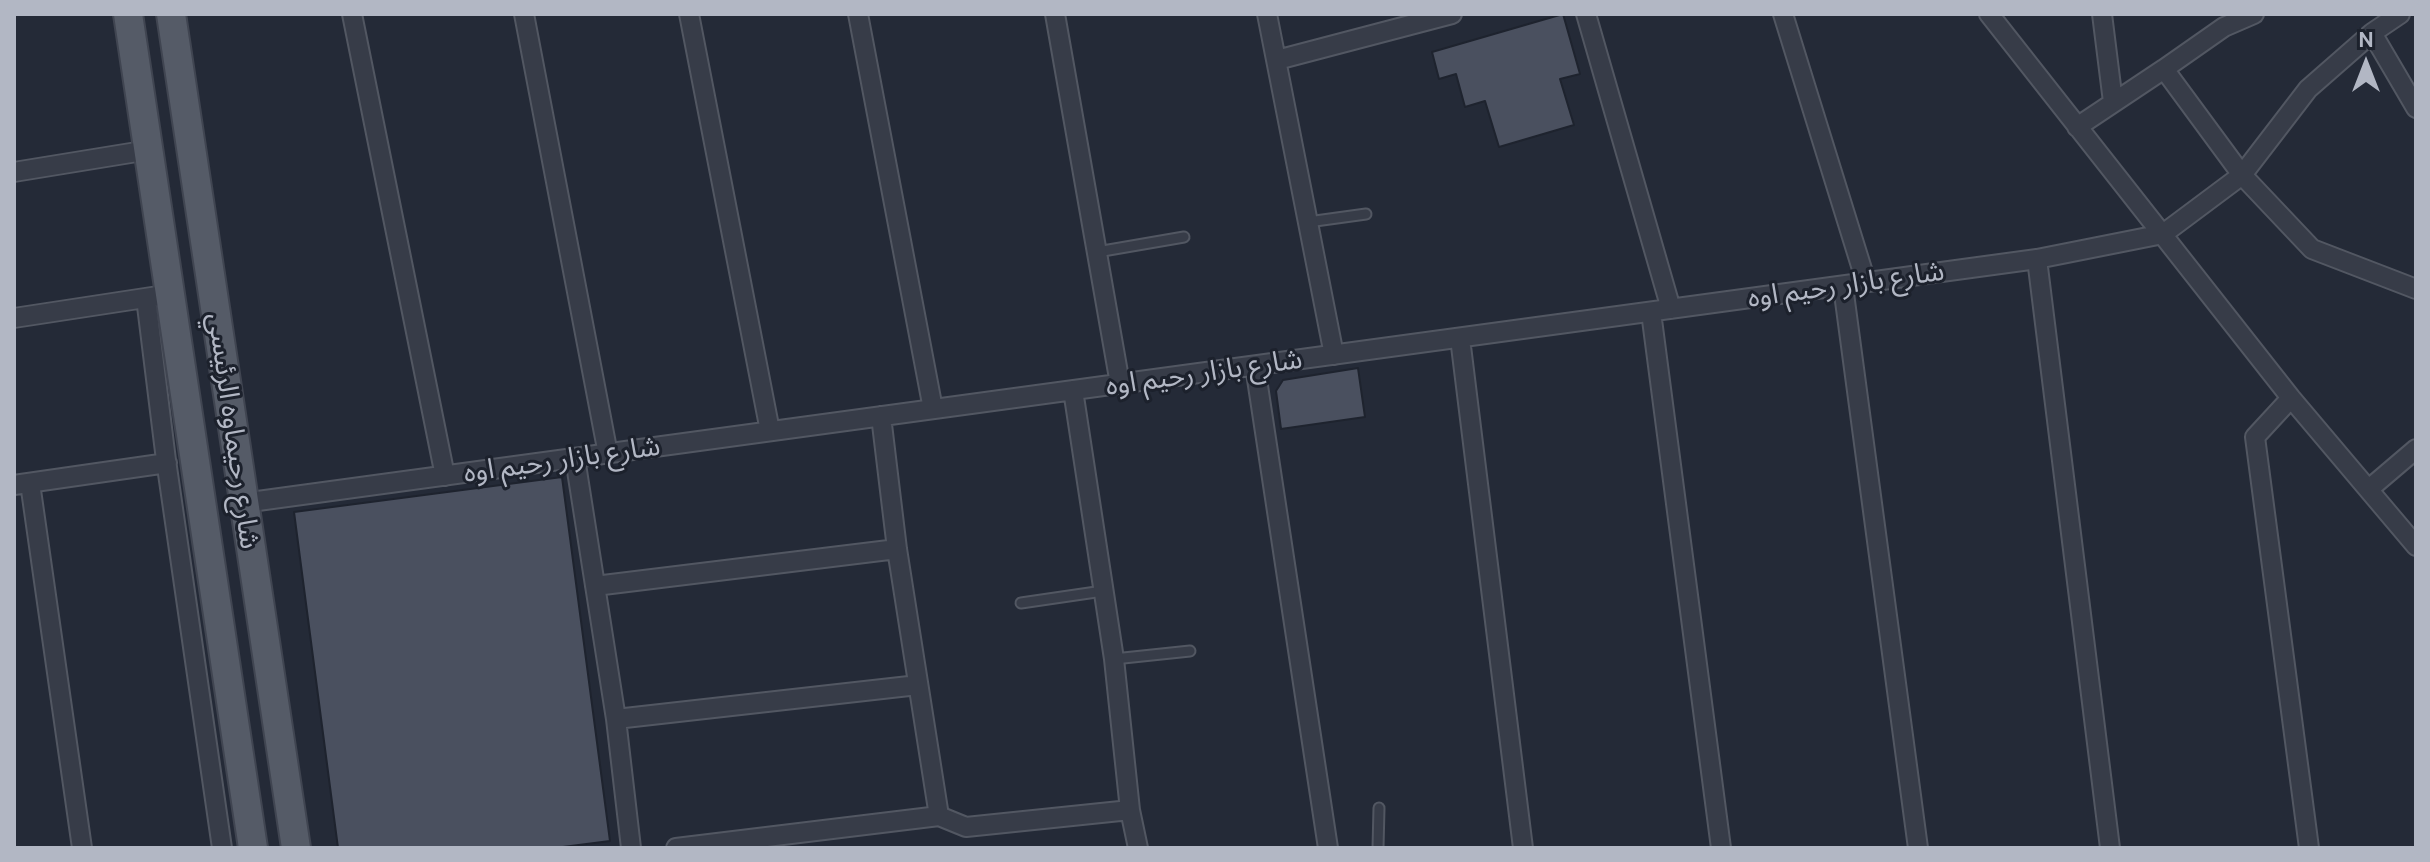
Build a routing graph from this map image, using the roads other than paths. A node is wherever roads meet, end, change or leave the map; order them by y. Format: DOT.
graph roads {
  1 [pos="128,14"];
  2 [pos="171,14"];
  3 [pos="352,14"];
  4 [pos="524,14"];
  5 [pos="689,14"];
  6 [pos="858,14"];
  7 [pos="1055,14"];
  8 [pos="1267,14"];
  9 [pos="1452,14"];
  10 [pos="1586,14"];
  11 [pos="1783,14"];
  12 [pos="1989,14"];
  13 [pos="2102,14"];
  14 [pos="2254,14"];
  15 [pos="2400,14"];
  16 [pos="2372,33"];
  17 [pos="1277,60"];
  18 [pos="2164,69"];
  19 [pos="2113,102"];
  20 [pos="2416,108"];
  21 [pos="2077,127"];
  22 [pos="149,150"];
  23 [pos="14,172"];
  24 [pos="2242,175"];
  25 [pos="1366,214"];
  26 [pos="1308,222"];
  27 [pos="2163,234"];
  28 [pos="1184,237"];
  29 [pos="1097,252"];
  30 [pos="2037,259"];
  31 [pos="1866,282"];
  32 [pos="1843,286"];
  33 [pos="2416,289"];
  34 [pos="158,296"];
  35 [pos="1671,309"];
  36 [pos="1651,312"];
  37 [pos="14,318"];
  38 [pos="1460,338"];
  39 [pos="1334,355"];
  40 [pos="1255,366"];
  41 [pos="1120,384"];
  42 [pos="1073,390"];
  43 [pos="2291,398"];
  44 [pos="933,409"];
  45 [pos="881,416"];
  46 [pos="770,431"];
  47 [pos="2416,449"];
  48 [pos="608,454"];
  49 [pos="575,458"];
  50 [pos="167,463"];
  51 [pos="445,476"];
  52 [pos="22,484"];
  53 [pos="2369,489"];
  54 [pos="243,503"];
  55 [pos="2416,546"];
  56 [pos="897,549"];
  57 [pos="595,586"];
  58 [pos="1103,591"];
  59 [pos="1021,603"];
  60 [pos="1190,651"];
  61 [pos="1114,659"];
  62 [pos="918,685"];
  63 [pos="616,719"];
  64 [pos="1379,808"];
  65 [pos="1130,810"];
  66 [pos="939,816"];
  67 [pos="754,843"];
  68 [pos="82,848"];
  69 [pos="222,848"];
  70 [pos="253,848"];
  71 [pos="296,848"];
  72 [pos="631,848"];
  73 [pos="676,848"];
  74 [pos="1138,848"];
  75 [pos="1328,848"];
  76 [pos="1378,848"];
  77 [pos="1523,848"];
  78 [pos="1721,848"];
  79 [pos="1918,848"];
  80 [pos="2110,848"];
  81 [pos="2309,848"];
  1 -- 22 [label="main road, شارع رحيماوه الرئيسي"];
  2 -- 54 [label="main road, شارع رحيماوه الرئيسي"];
  3 -- 51 [label="street"];
  4 -- 48 [label="street"];
  5 -- 46 [label="street"];
  6 -- 44 [label="street"];
  7 -- 29 [label="street"];
  8 -- 17 [label="street"];
  9 -- 17 [label="street"];
  10 -- 35 [label="street"];
  11 -- 31 [label="street"];
  12 -- 21 [label="street"];
  13 -- 19 [label="street"];
  14 -- 18 [label="street"];
  15 -- 16 [label="street"];
  16 -- 20 [label="street"];
  16 -- 24 [label="street"];
  17 -- 26 [label="street"];
  18 -- 19 [label="street"];
  18 -- 24 [label="street"];
  19 -- 21 [label="street"];
  21 -- 27 [label="street"];
  22 -- 23 [label="street"];
  22 -- 34 [label="main road, شارع رحيماوه الرئيسي"];
  24 -- 27 [label="street"];
  24 -- 33 [label="street"];
  25 -- 26 [label="lane"];
  26 -- 39 [label="street"];
  27 -- 30 [label="street, شارع بازار رحيم اوه"];
  27 -- 43 [label="street"];
  28 -- 29 [label="lane"];
  29 -- 41 [label="street"];
  30 -- 31 [label="street, شارع بازار رحيم اوه"];
  30 -- 80 [label="street"];
  31 -- 32 [label="street, شارع بازار رحيم اوه"];
  32 -- 35 [label="street, شارع بازار رحيم اوه"];
  32 -- 79 [label="street"];
  34 -- 37 [label="street"];
  34 -- 50 [label="street"];
  34 -- 70 [label="main road, شارع رحيماوه الرئيسي"];
  35 -- 36 [label="street, شارع بازار رحيم اوه"];
  36 -- 38 [label="street, شارع بازار رحيم اوه"];
  36 -- 78 [label="street"];
  38 -- 39 [label="street, شارع بازار رحيم اوه"];
  38 -- 77 [label="street"];
  39 -- 40 [label="street, شارع بازار رحيم اوه"];
  40 -- 41 [label="street, شارع بازار رحيم اوه"];
  40 -- 75 [label="street"];
  41 -- 42 [label="street, شارع بازار رحيم اوه"];
  42 -- 44 [label="street, شارع بازار رحيم اوه"];
  42 -- 58 [label="street"];
  43 -- 53 [label="street"];
  43 -- 81 [label="street"];
  44 -- 45 [label="street, شارع بازار رحيم اوه"];
  45 -- 46 [label="street, شارع بازار رحيم اوه"];
  45 -- 56 [label="street"];
  46 -- 48 [label="street, شارع بازار رحيم اوه"];
  47 -- 53 [label="street"];
  48 -- 49 [label="street, شارع بازار رحيم اوه"];
  49 -- 51 [label="street, شارع بازار رحيم اوه"];
  49 -- 57 [label="street"];
  50 -- 52 [label="street"];
  50 -- 69 [label="street"];
  51 -- 54 [label="street, شارع بازار رحيم اوه"];
  52 -- 68 [label="street"];
  53 -- 55 [label="street"];
  54 -- 71 [label="main road, شارع رحيماوه الرئيسي"];
  56 -- 57 [label="street"];
  56 -- 62 [label="street"];
  57 -- 63 [label="street"];
  58 -- 59 [label="lane"];
  58 -- 61 [label="street"];
  60 -- 61 [label="lane"];
  61 -- 65 [label="street"];
  62 -- 63 [label="street"];
  62 -- 66 [label="street"];
  63 -- 72 [label="street"];
  64 -- 76 [label="lane"];
  65 -- 66 [label="street"];
  65 -- 74 [label="street"];
  66 -- 67 [label="street"];
  67 -- 73 [label="street"];
}
